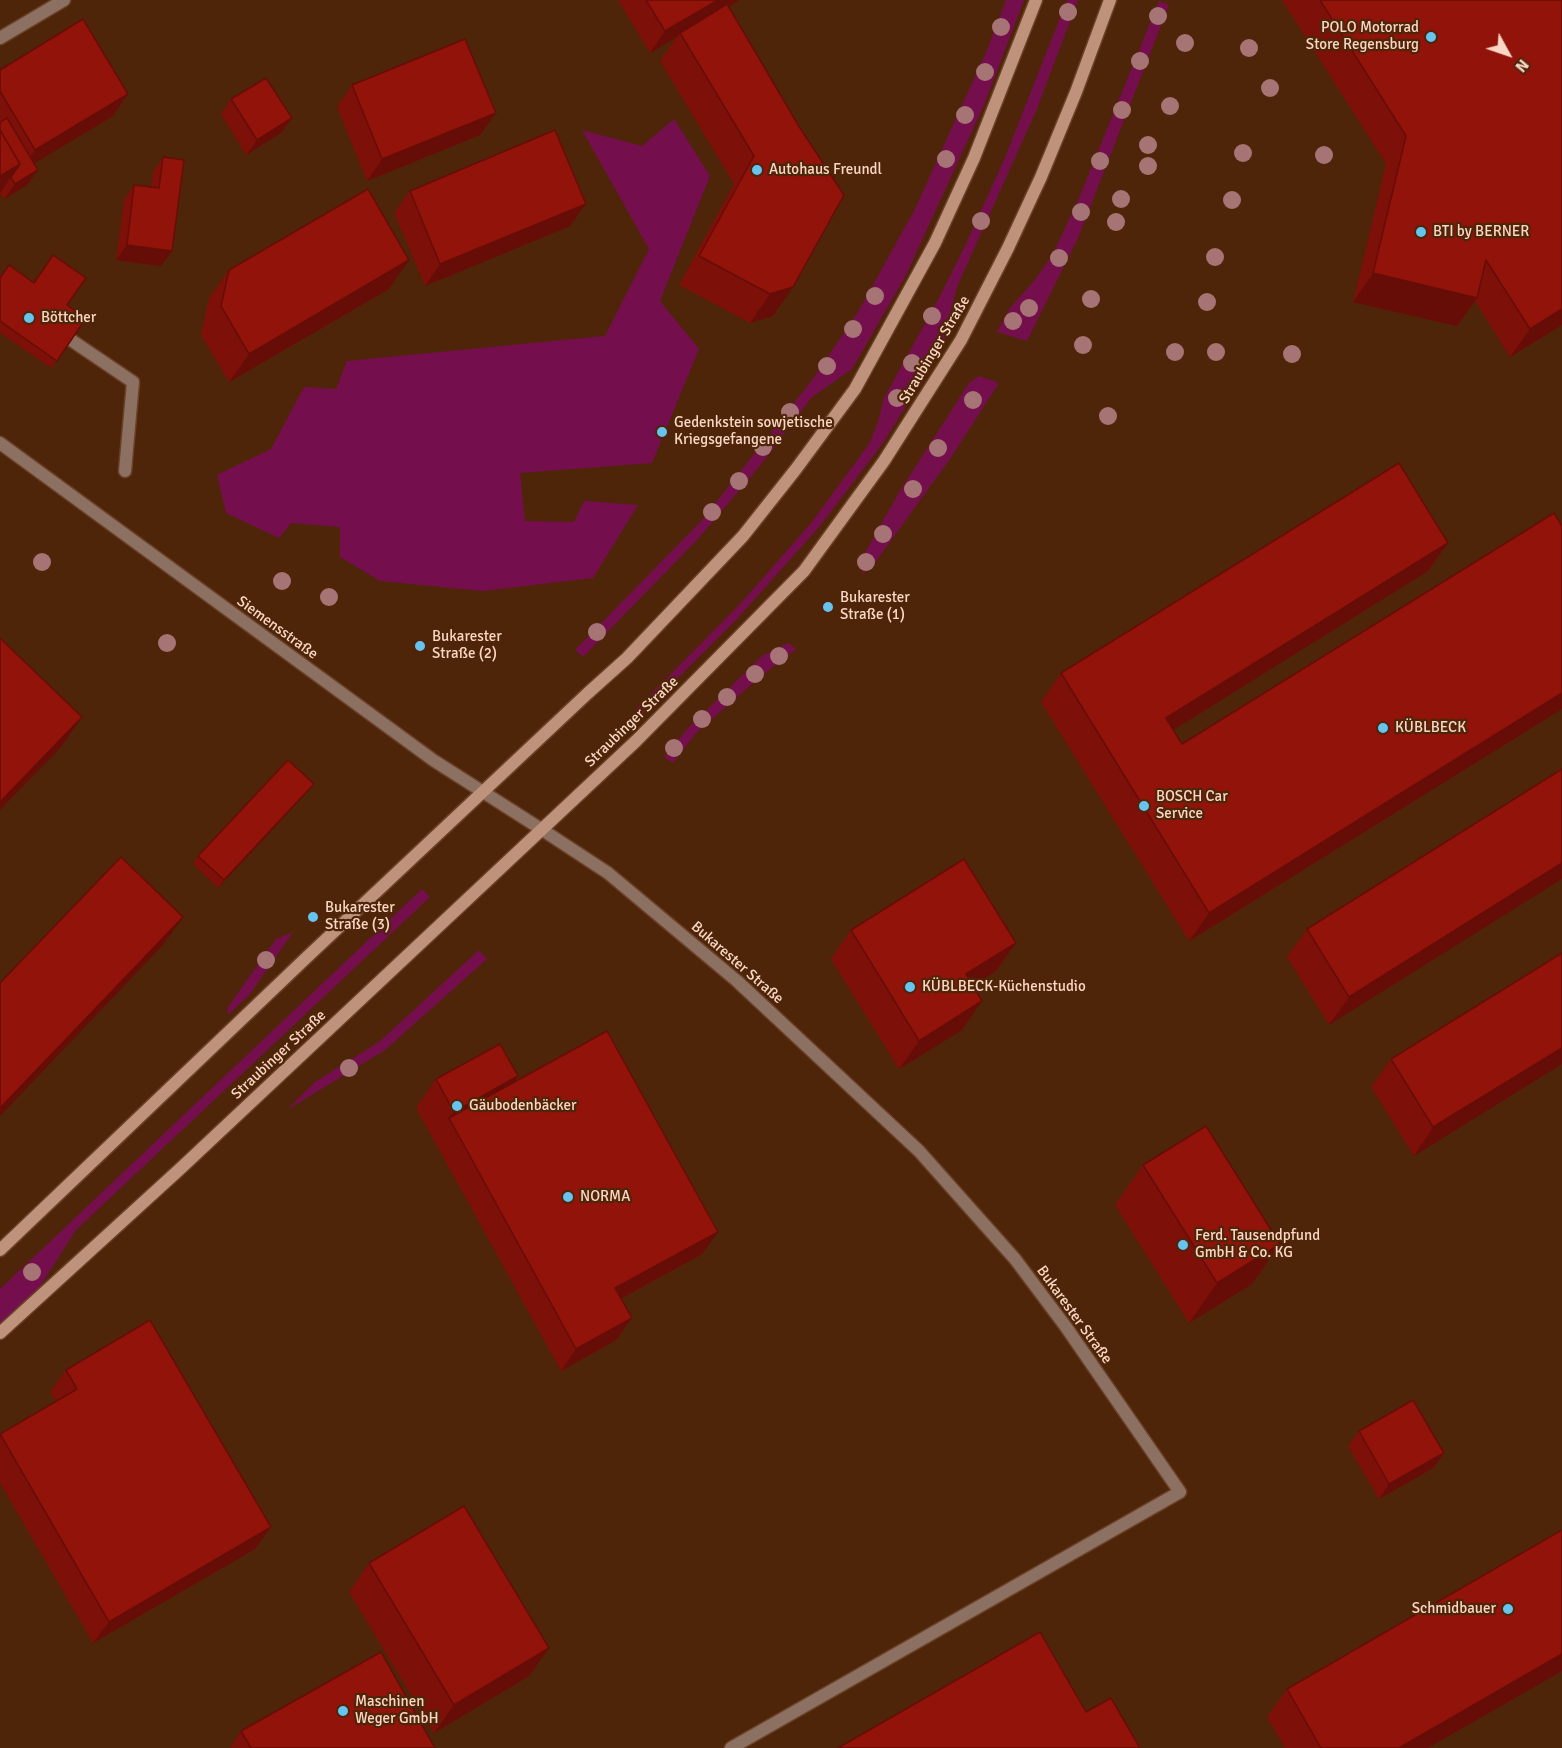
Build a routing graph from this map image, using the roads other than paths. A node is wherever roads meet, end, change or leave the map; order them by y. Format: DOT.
graph roads {
  1 [pos="64,0"];
  2 [pos="1036,0"];
  3 [pos="1110,0"];
  4 [pos="0,38"];
  5 [pos="71,340"];
  6 [pos="0,443"];
  7 [pos="125,471"];
  8 [pos="482,792"];
  9 [pos="541,829"];
  10 [pos="0,1250"];
  11 [pos="0,1333"];
  12 [pos="731,1748"];
  1 -- 4 [label="street"];
  2 -- 8 [label="main road"];
  3 -- 9 [label="main road, Straubinger Straße"];
  5 -- 7 [label="street"];
  6 -- 8 [label="street, Siemensstraße"];
  8 -- 9 [label="street, Siemensstraße"];
  8 -- 10 [label="main road"];
  9 -- 11 [label="main road, Straubinger Straße"];
  9 -- 12 [label="street, Bukarester Straße"];
}
